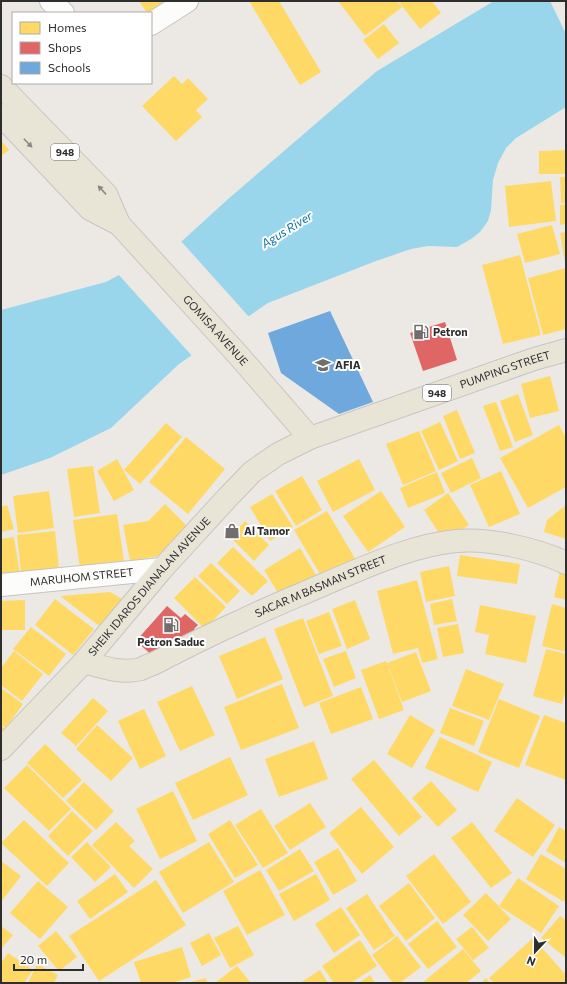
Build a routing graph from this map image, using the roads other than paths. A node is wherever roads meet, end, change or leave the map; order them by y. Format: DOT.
graph roads {
  1 [pos="52,1"];
  2 [pos="187,1"];
  3 [pos="62,12"];
  4 [pos="152,23"];
  5 [pos="1,86"];
  6 [pos="1,115"];
  7 [pos="126,232"];
  8 [pos="566,350"];
  9 [pos="310,438"];
  10 [pos="566,563"];
  11 [pos="162,569"];
  12 [pos="1,585"];
  13 [pos="84,662"];
  14 [pos="1,749"];
  1 -- 3 [label="street"];
  2 -- 4 [label="street"];
  7 -- 5 [label="main road, GOMISA AVENUE / 948, one-way"];
  6 -- 7 [label="main road, GOMISA AVENUE / 948, one-way"];
  7 -- 9 [label="main road, GOMISA AVENUE / 948"];
  8 -- 9 [label="main road, PUMPING STREET / 948"];
  9 -- 11 [label="main road, SHEIK IDAROS DIANALAN AVENUE"];
  10 -- 13 [label="main road, SACAR M BASMAN STREET"];
  11 -- 12 [label="street, MARUHOM STREET"];
  11 -- 13 [label="main road, SHEIK IDAROS DIANALAN AVENUE"];
  13 -- 14 [label="main road, SHEIK IDAROS DIANALAN AVENUE"];
}
